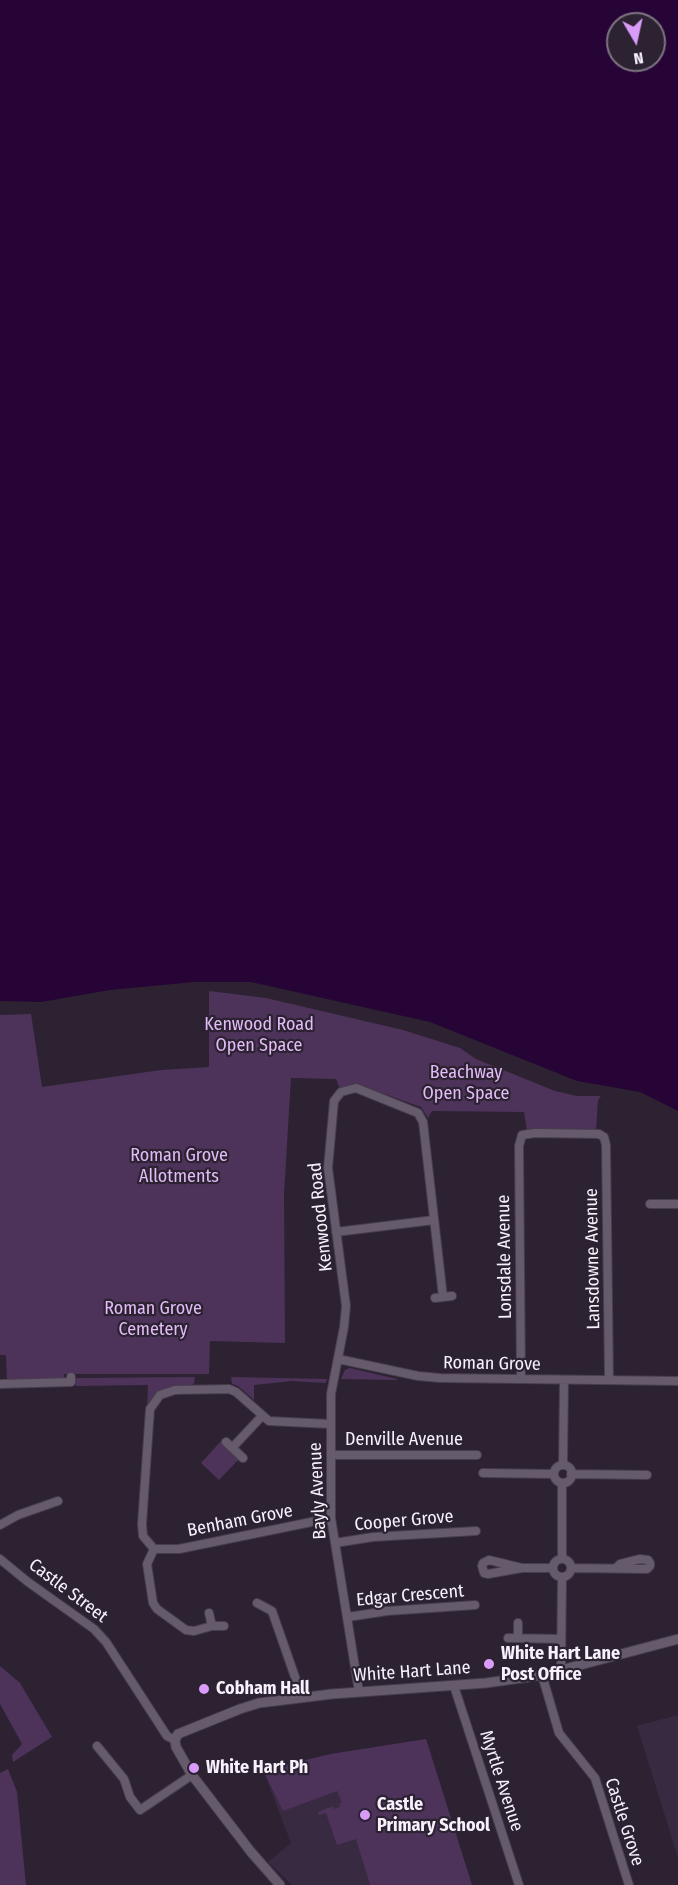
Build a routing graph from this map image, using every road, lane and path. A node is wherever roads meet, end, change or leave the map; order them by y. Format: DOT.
graph roads {
  1 [pos="522,1135"];
  2 [pos="678,1203"];
  3 [pos="650,1204"];
  4 [pos="434,1221"];
  5 [pos="336,1232"];
  6 [pos="443,1297"];
  7 [pos="338,1359"];
  8 [pos="71,1377"];
  9 [pos="521,1379"];
  10 [pos="564,1380"];
  11 [pos="609,1380"];
  12 [pos="678,1381"];
  13 [pos="0,1384"];
  14 [pos="262,1416"];
  15 [pos="330,1424"];
  16 [pos="331,1455"];
  17 [pos="477,1455"];
  18 [pos="243,1458"];
  19 [pos="563,1465"];
  20 [pos="483,1473"];
  21 [pos="554,1474"];
  22 [pos="572,1474"];
  23 [pos="647,1475"];
  24 [pos="562,1483"];
  25 [pos="58,1501"];
  26 [pos="331,1518"];
  27 [pos="0,1526"];
  28 [pos="476,1531"];
  29 [pos="335,1543"];
  30 [pos="154,1549"];
  31 [pos="0,1559"];
  32 [pos="562,1559"];
  33 [pos="522,1568"];
  34 [pos="553,1568"];
  35 [pos="571,1568"];
  36 [pos="616,1568"];
  37 [pos="562,1577"];
  38 [pos="257,1603"];
  39 [pos="475,1605"];
  40 [pos="209,1613"];
  41 [pos="348,1617"];
  42 [pos="518,1623"];
  43 [pos="212,1626"];
  44 [pos="224,1626"];
  45 [pos="508,1638"];
  46 [pos="519,1638"];
  47 [pos="561,1639"];
  48 [pos="678,1639"];
  49 [pos="561,1671"];
  50 [pos="542,1675"];
  51 [pos="454,1686"];
  52 [pos="359,1692"];
  53 [pos="302,1697"];
  54 [pos="175,1740"];
  55 [pos="97,1746"];
  56 [pos="192,1775"];
  57 [pos="280,1885"];
  58 [pos="519,1885"];
  59 [pos="629,1885"];
  1 -- 9 [label="street, Lonsdale Avenue"];
  1 -- 11 [label="street, Lansdowne Avenue"];
  2 -- 3 [label="street"];
  4 -- 5 [label="street"];
  4 -- 5 [label="street, Kenwood Road"];
  4 -- 6 [label="street, Kenwood Road"];
  5 -- 7 [label="street, Kenwood Road"];
  7 -- 9 [label="street, Roman Grove"];
  7 -- 15 [label="street, Bayly Avenue"];
  8 -- 13 [label="street"];
  9 -- 10 [label="street, Roman Grove"];
  10 -- 11 [label="street, Roman Grove"];
  10 -- 19 [label="street"];
  11 -- 12 [label="street, Roman Grove"];
  14 -- 15 [label="street"];
  14 -- 18 [label="street"];
  14 -- 30 [label="street"];
  15 -- 16 [label="street, Bayly Avenue"];
  16 -- 17 [label="street, Denville Avenue"];
  16 -- 26 [label="street, Bayly Avenue"];
  19 -- 21 [label="street"];
  19 -- 22 [label="street"];
  20 -- 21 [label="street"];
  21 -- 24 [label="street"];
  22 -- 23 [label="street"];
  22 -- 24 [label="street"];
  24 -- 32 [label="street"];
  25 -- 27 [label="street"];
  26 -- 29 [label="street, Bayly Avenue"];
  26 -- 30 [label="street, Benham Grove"];
  28 -- 29 [label="street, Cooper Grove"];
  29 -- 41 [label="street, Bayly Avenue"];
  30 -- 43 [label="street"];
  31 -- 54 [label="street, Castle Street"];
  32 -- 34 [label="street"];
  32 -- 35 [label="street"];
  33 -- 34 [label="street"];
  34 -- 37 [label="street"];
  35 -- 36 [label="street"];
  35 -- 37 [label="street"];
  37 -- 47 [label="street"];
  38 -- 53 [label="street"];
  39 -- 41 [label="street, Edgar Crescent"];
  40 -- 43 [label="street"];
  41 -- 52 [label="street, Bayly Avenue"];
  42 -- 46 [label="street"];
  43 -- 44 [label="street"];
  45 -- 46 [label="street"];
  46 -- 47 [label="street"];
  47 -- 49 [label="street"];
  48 -- 49 [label="street, White Hart Lane"];
  49 -- 50 [label="street, White Hart Lane"];
  50 -- 51 [label="street, White Hart Lane"];
  50 -- 59 [label="street, Castle Grove"];
  51 -- 52 [label="street, White Hart Lane"];
  51 -- 58 [label="street, Myrtle Avenue"];
  52 -- 53 [label="street, White Hart Lane"];
  53 -- 54 [label="street, White Hart Lane"];
  54 -- 56 [label="street"];
  55 -- 56 [label="street"];
  56 -- 57 [label="street"];
}
